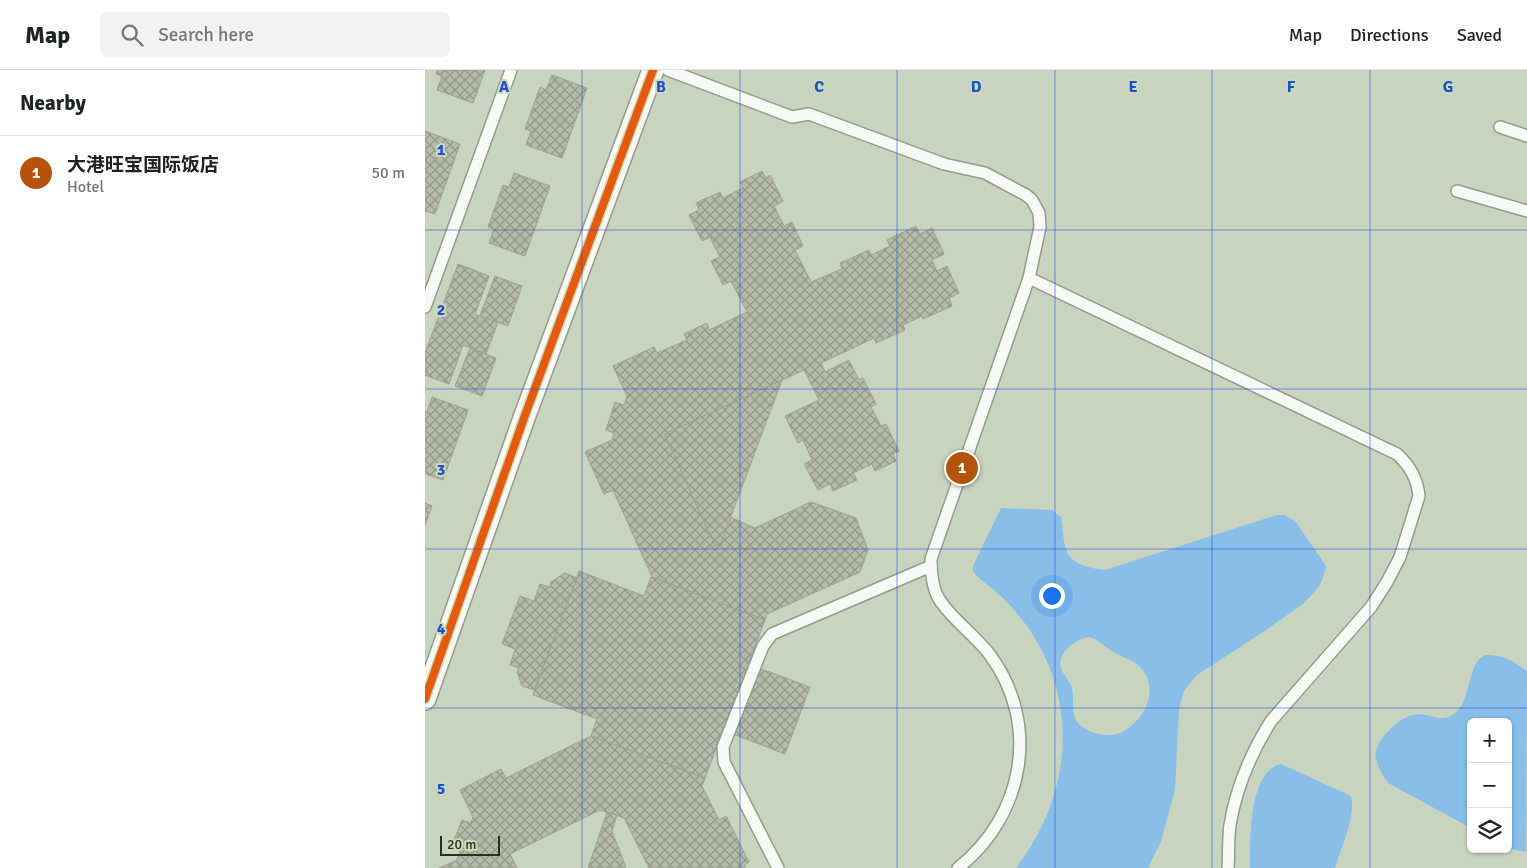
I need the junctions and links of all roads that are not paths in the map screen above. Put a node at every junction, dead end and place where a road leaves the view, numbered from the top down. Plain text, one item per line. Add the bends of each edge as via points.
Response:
1 (511, 70) edge
2 (653, 70) edge
3 (668, 70) edge
4 (1500, 127) dead end
5 (1527, 136) edge
6 (1457, 191) dead end
7 (1527, 211) edge
8 (1029, 278) junction
9 (425, 307) edge
10 (931, 566) junction
11 (425, 699) edge
12 (778, 868) edge
13 (958, 868) edge
14 (1228, 868) edge

1 - 9 lane
2 - 11 street
3 - 8 lane via 793,117 809,114 944,164 985,173 1026,194 1039,213 1040,227
4 - 5 lane
6 - 7 lane
8 - 10 lane
8 - 14 lane via 1397,454 1412,470 1418,487 1419,496 1400,558 1387,582 1371,607 1271,721 1259,740 1234,804 1229,827
10 - 12 lane via 772,634 763,646 723,747 724,762
10 - 13 lane via 940,602 977,639 1001,672 1010,690 1019,730 1018,771 1006,810 983,845

